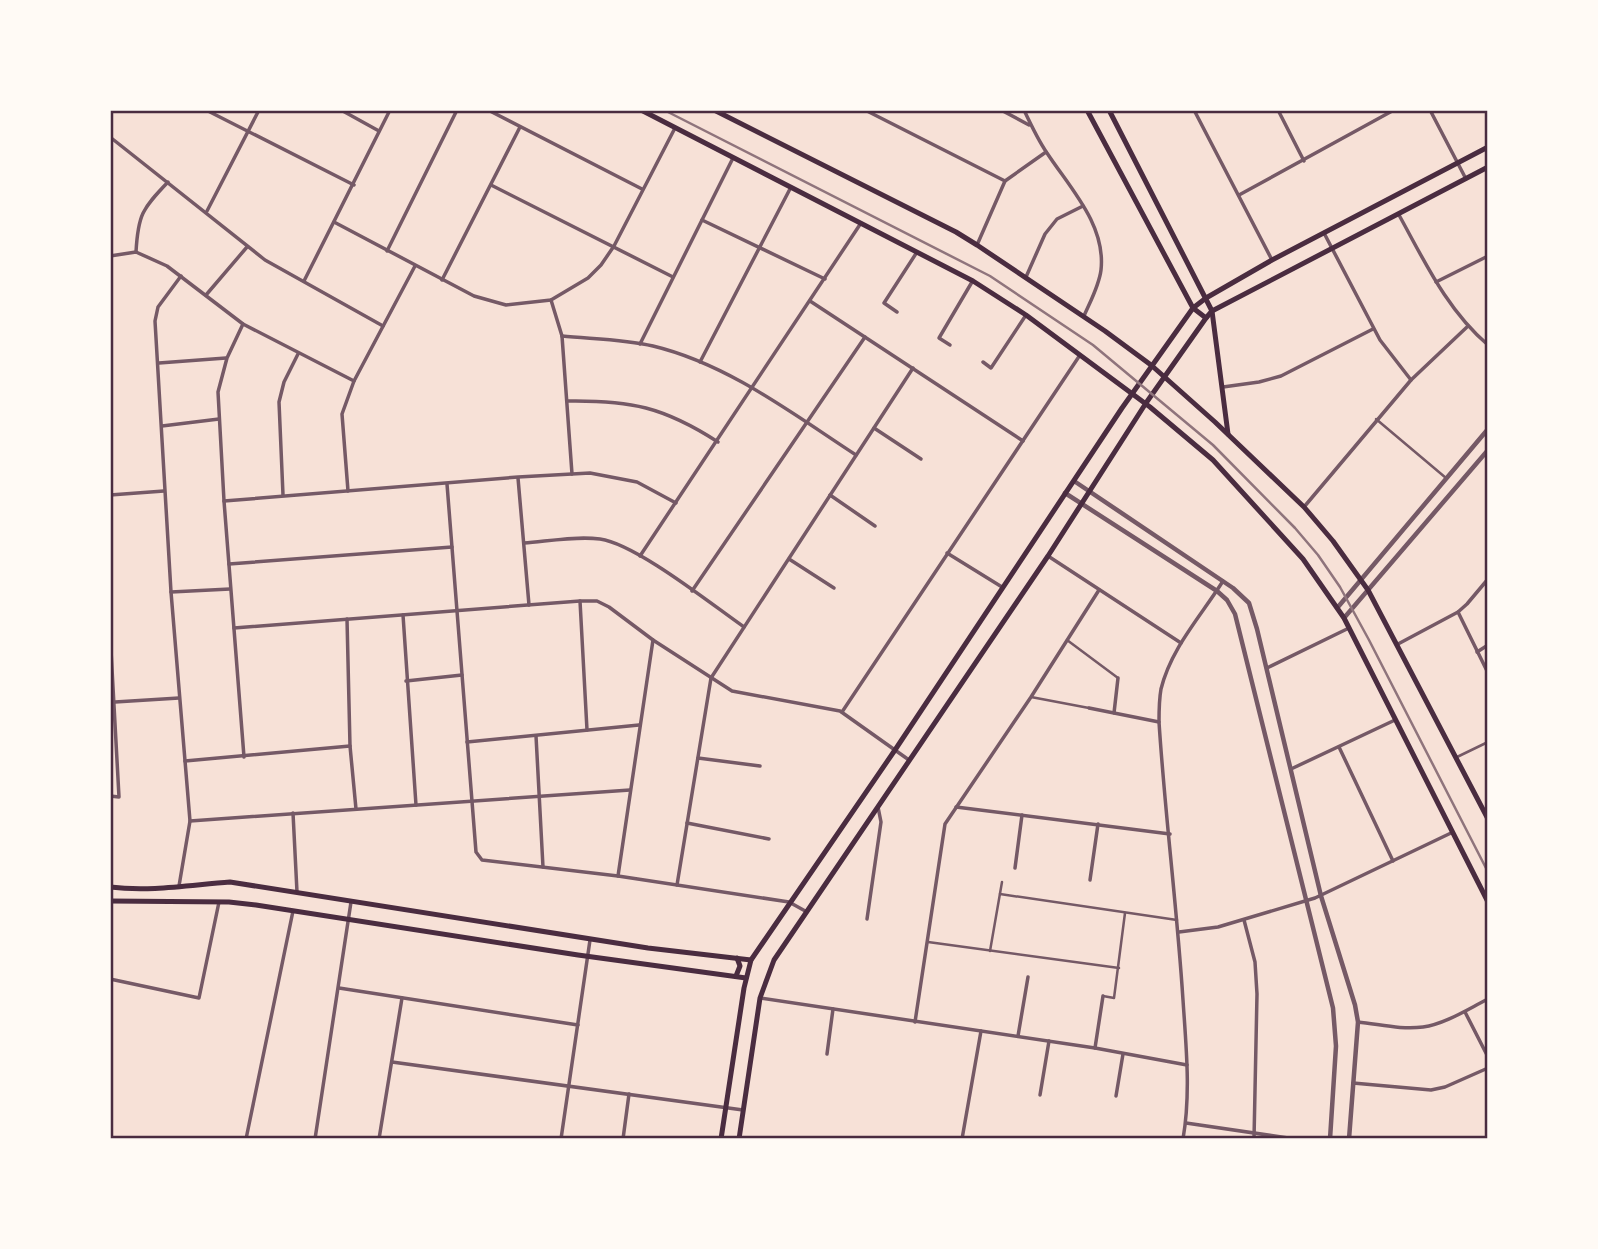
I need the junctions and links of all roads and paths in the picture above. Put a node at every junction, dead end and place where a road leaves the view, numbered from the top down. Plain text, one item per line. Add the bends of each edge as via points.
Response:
1 (206, 110) edge
2 (259, 110) edge
3 (341, 110) edge
4 (390, 110) edge
5 (457, 110) edge
6 (488, 110) edge
7 (641, 110) edge
8 (714, 110) edge
9 (866, 110) edge
10 (1001, 110) edge
11 (1024, 110) edge
12 (1087, 110) edge
13 (1109, 110) edge
14 (1195, 110) edge
15 (1278, 110) edge
16 (1394, 110) edge
17 (1430, 110) edge
18 (1031, 125) junction
19 (520, 127) junction
20 (675, 128) junction
21 (380, 131) junction
22 (248, 132) junction
23 (110, 137) edge
24 (1488, 147) edge
25 (1046, 152) junction
26 (733, 157) junction
27 (1304, 160) junction
28 (1458, 163) junction
29 (1488, 167) edge
30 (1466, 179) junction
31 (1005, 180) junction
32 (168, 182) junction
33 (354, 185) junction
34 (491, 185) junction
35 (791, 187) junction
36 (642, 189) junction
37 (1239, 195) junction
38 (1083, 205) junction
39 (207, 212) junction
40 (1399, 215) junction
41 (702, 219) junction
42 (334, 222) junction
43 (861, 223) junction
44 (1324, 233) junction
45 (977, 245) junction
46 (614, 246) junction
47 (247, 247) junction
48 (759, 247) junction
49 (1332, 250) junction
50 (387, 251) junction
51 (136, 252) junction
52 (917, 252) junction
53 (110, 256) edge
54 (1488, 256) edge
55 (1272, 260) junction
56 (415, 266) junction
57 (181, 276) junction
58 (673, 277) junction
59 (1026, 277) junction
60 (825, 279) junction
61 (442, 280) junction
62 (304, 281) junction
63 (973, 281) junction
64 (1436, 282) junction
65 (206, 295) junction
66 (1206, 298) junction
67 (551, 300) junction
68 (810, 301) junction
69 (1193, 308) junction
70 (897, 312) dead end
71 (1212, 312) junction
72 (1027, 315) junction
73 (1083, 316) junction
74 (1206, 318) junction
75 (243, 324) junction
76 (383, 326) junction
77 (1467, 327) junction
78 (1373, 328) junction
79 (562, 336) junction
80 (865, 337) junction
81 (640, 344) junction
82 (950, 345) dead end
83 (1488, 345) edge
84 (298, 354) junction
85 (1081, 354) junction
86 (227, 358) junction
87 (700, 362) junction
88 (983, 362) dead end
89 (159, 363) junction
90 (1152, 365) junction
91 (913, 368) junction
92 (1164, 376) junction
93 (1411, 380) junction
94 (354, 381) junction
95 (1223, 387) junction
96 (753, 388) junction
97 (1133, 393) junction
98 (567, 401) junction
99 (1146, 403) junction
100 (219, 419) junction
101 (1376, 419) junction
102 (805, 422) junction
103 (162, 426) junction
104 (874, 428) junction
105 (1487, 430) edge
106 (1228, 434) junction
107 (1023, 441) junction
108 (718, 442) junction
109 (1488, 450) edge
110 (856, 455) junction
111 (921, 459) dead end
112 (572, 474) junction
113 (518, 477) junction
114 (1447, 478) junction
115 (1074, 481) junction
116 (447, 484) junction
117 (165, 491) junction
118 (348, 492) junction
119 (1090, 492) junction
120 (1065, 493) junction
121 (110, 495) edge
122 (283, 495) junction
123 (830, 495) junction
124 (224, 501) junction
125 (676, 503) junction
126 (1082, 504) junction
127 (1304, 507) junction
128 (876, 526) dead end
129 (524, 543) junction
130 (452, 547) junction
131 (947, 553) junction
132 (640, 556) junction
133 (1048, 556) junction
134 (789, 559) junction
135 (229, 564) junction
136 (1361, 579) junction
137 (1488, 579) edge
138 (1223, 581) junction
139 (1002, 587) junction
140 (230, 589) junction
141 (834, 589) dead end
142 (1099, 590) junction
143 (1368, 590) junction
144 (692, 591) junction
145 (1217, 591) junction
146 (171, 592) junction
147 (580, 601) junction
148 (529, 605) junction
149 (1338, 607) junction
150 (457, 611) junction
151 (1458, 612) junction
152 (403, 615) junction
153 (347, 618) junction
154 (1345, 618) junction
155 (744, 627) junction
156 (234, 628) junction
157 (1349, 628) junction
158 (110, 632) edge
159 (653, 639) junction
160 (1067, 640) junction
161 (1181, 643) junction
162 (1398, 644) junction
163 (1488, 645) edge
164 (1477, 652) junction
165 (1267, 668) junction
166 (1488, 673) edge
167 (462, 676) junction
168 (711, 678) junction
169 (1118, 678) joint
170 (406, 681) junction
171 (1031, 697) junction
172 (180, 698) junction
173 (115, 702) junction
174 (1089, 708) joint
175 (842, 712) junction
176 (1114, 713) junction
177 (1395, 720) junction
178 (1159, 722) junction
179 (639, 725) junction
180 (587, 730) junction
181 (536, 736) junction
182 (467, 742) junction
183 (1488, 742) edge
184 (351, 746) junction
185 (1339, 747) junction
186 (895, 750) junction
187 (244, 757) junction
188 (1457, 757) junction
189 (698, 758) junction
190 (909, 760) junction
191 (184, 761) junction
192 (760, 766) dead end
193 (1292, 769) junction
194 (630, 790) junction
195 (110, 796) edge
196 (540, 797) junction
197 (472, 802) junction
198 (416, 805) junction
199 (878, 807) junction
200 (956, 807) junction
201 (356, 809) junction
202 (293, 813) junction
203 (1022, 815) junction
204 (1488, 819) edge
205 (190, 821) junction
206 (687, 823) junction
207 (1098, 824) junction
208 (1451, 833) junction
209 (1170, 834) junction
210 (769, 839) dead end
211 (1393, 861) junction
212 (544, 867) junction
213 (1015, 868) dead end
214 (618, 876) junction
215 (1090, 880) dead end
216 (1002, 882) dead end
217 (677, 886) junction
218 (110, 887) edge
219 (179, 888) junction
220 (298, 893) junction
221 (1000, 894) junction
222 (1321, 895) junction
223 (110, 901) edge
224 (1305, 901) junction
225 (219, 902) junction
226 (351, 902) junction
227 (789, 902) junction
228 (1488, 902) edge
229 (293, 911) junction
230 (807, 912) junction
231 (1125, 913) junction
232 (347, 919) junction
233 (867, 919) dead end
234 (1177, 920) junction
235 (1244, 920) junction
236 (1179, 932) junction
237 (590, 938) junction
238 (927, 942) junction
239 (990, 951) junction
240 (588, 956) junction
241 (737, 958) junction
242 (751, 960) junction
243 (1119, 968) junction
244 (736, 976) junction
245 (746, 978) junction
246 (1028, 978) dead end
247 (110, 979) edge
248 (339, 988) junction
249 (1103, 996) joint
250 (401, 998) junction
251 (760, 998) junction
252 (1488, 999) edge
253 (833, 1009) junction
254 (1464, 1012) junction
255 (915, 1022) junction
256 (1358, 1022) junction
257 (578, 1025) junction
258 (981, 1031) junction
259 (1018, 1036) junction
260 (1049, 1041) junction
261 (1095, 1048) junction
262 (1123, 1054) junction
263 (827, 1055) dead end
264 (1488, 1057) edge
265 (392, 1062) junction
266 (1187, 1065) junction
267 (1488, 1068) edge
268 (1353, 1083) junction
269 (569, 1086) junction
270 (629, 1094) junction
271 (1040, 1095) dead end
272 (1116, 1096) dead end
273 (726, 1108) junction
274 (743, 1110) junction
275 (1186, 1123) junction
276 (1254, 1133) junction
277 (246, 1139) edge
278 (315, 1139) edge
279 (379, 1139) edge
280 (561, 1139) edge
281 (623, 1139) edge
282 (721, 1139) edge
283 (739, 1139) edge
284 (962, 1139) edge
285 (1183, 1139) edge
286 (1254, 1139) edge
287 (1295, 1139) edge
288 (1330, 1139) edge
289 (1349, 1139) edge

1 - 22 street
2 - 22 street
3 - 21 street
4 - 21 street
5 - 50 street
6 - 19 street
7 - 20 main road
8 - 45 main road
9 - 31 street
10 - 18 street
11 - 18 street
12 - 69 main road
13 - 66 main road
14 - 37 street
15 - 27 street
16 - 27 street
17 - 28 street
18 - 25 street
19 - 34 street
19 - 36 street
20 - 26 main road
20 - 36 street
21 - 33 street
22 - 33 street
22 - 39 street
23 - 32 street
24 - 28 main road
25 - 31 street
25 - 38 street
26 - 35 main road
26 - 41 street
27 - 37 street
28 - 30 street
28 - 44 main road
29 - 30 main road
30 - 40 main road
31 - 45 street
32 - 39 street
32 - 51 street via 140,215
33 - 42 street
34 - 46 street
34 - 61 street
35 - 43 main road
35 - 48 street
36 - 46 street
37 - 55 street
38 - 59 street via 1057,219 1045,234
38 - 73 street via 1101,257 1097,286
39 - 47 street
40 - 49 main road
40 - 64 street
41 - 48 street
41 - 58 street
42 - 50 street
42 - 62 street
43 - 52 main road
43 - 60 street
44 - 49 street
44 - 55 main road
45 - 59 main road
46 - 58 street
46 - 67 street via 588,278
47 - 62 street
47 - 65 street
48 - 60 street
48 - 87 street
49 - 71 main road
49 - 78 street
50 - 56 street
51 - 53 street
51 - 57 street
52 - 63 main road
52 - 70 street via 884,303
54 - 64 street
55 - 66 main road
56 - 61 street
56 - 76 street
57 - 65 street
57 - 89 street via 156,311
58 - 81 street
59 - 73 main road
60 - 68 street
61 - 67 street via 474,296 506,304
62 - 76 street
63 - 72 main road
63 - 82 street via 939,338
64 - 77 street
65 - 75 street
66 - 69 main road
66 - 71 main road
67 - 79 street
68 - 80 street
68 - 96 street
69 - 74 main road
69 - 90 main road
71 - 74 main road
71 - 95 main road
72 - 85 main road
72 - 88 street via 991,368
73 - 90 main road
74 - 92 main road
75 - 84 street
75 - 86 street
76 - 94 street
77 - 83 street
77 - 93 street
78 - 93 street
78 - 95 street via 1281,376
79 - 81 street
79 - 98 street
80 - 91 street
80 - 102 street
81 - 87 street
84 - 94 street
84 - 122 street via 279,402
85 - 97 main road
85 - 107 street
86 - 89 street
86 - 100 street via 218,392
87 - 96 street
89 - 103 street
90 - 92 main road
90 - 97 main road
91 - 104 street
91 - 107 street
92 - 99 main road
92 - 106 main road
93 - 101 street
94 - 118 street via 341,422
95 - 106 main road
96 - 102 street
96 - 108 street
97 - 99 main road
97 - 115 main road
98 - 108 street via 640,405 674,416
98 - 112 street
99 - 119 main road
99 - 149 main road via 1216,463 1303,559
100 - 103 street
100 - 124 street
101 - 114 street
101 - 127 street
102 - 110 street
102 - 144 street
103 - 117 street
104 - 110 street
104 - 111 street
105 - 114 street
106 - 127 main road
107 - 131 street
108 - 125 street
109 - 143 street
110 - 123 street
112 - 113 street
112 - 125 street via 621,478
113 - 116 street
113 - 129 street
114 - 136 street
115 - 119 street
115 - 120 main road
116 - 118 street
116 - 130 street
117 - 121 street
117 - 146 street
118 - 122 street
119 - 126 main road
119 - 138 street
120 - 126 street
120 - 139 main road
122 - 124 street
123 - 128 street
123 - 134 street
124 - 135 street
125 - 132 street
126 - 133 main road
126 - 145 street
127 - 136 main road
129 - 132 street via 602,539
129 - 148 street
130 - 135 street
130 - 150 street
131 - 139 street
131 - 175 street
132 - 144 street
133 - 142 street
133 - 190 main road
134 - 141 street
134 - 155 street
135 - 140 street
136 - 143 main road
136 - 149 street
137 - 151 street
138 - 145 street
138 - 165 street via 1249,603
139 - 186 main road
140 - 146 street
140 - 156 street
142 - 160 street
142 - 161 street
143 - 154 street
143 - 162 main road
144 - 155 street
145 - 161 street
145 - 224 street via 1227,600 1240,629
146 - 172 street
147 - 148 street
147 - 159 street via 609,607
147 - 180 street
148 - 150 street
149 - 154 main road
150 - 152 street
150 - 167 street
151 - 162 street
151 - 164 street
152 - 153 street
152 - 170 street
153 - 156 street
153 - 184 street
154 - 157 main road
155 - 168 street
156 - 187 street
157 - 165 street
157 - 177 main road
158 - 173 street
159 - 168 street
159 - 179 street
160 - 169 street
160 - 171 street
161 - 178 street via 1160,692
162 - 188 main road
163 - 164 street
164 - 166 street
165 - 193 street
167 - 170 street
167 - 182 street
168 - 175 street via 732,691
168 - 189 street
169 - 176 street
170 - 198 street
171 - 174 street
171 - 200 street
172 - 173 street
172 - 191 street
173 - 195 street via 119,797
174 - 176 street
175 - 186 street
176 - 178 street
177 - 185 street
177 - 208 main road
178 - 209 street
179 - 180 street
179 - 194 street
180 - 181 street
181 - 182 street
181 - 196 street
182 - 197 street
183 - 188 street
184 - 187 street
184 - 201 street
185 - 193 street
185 - 211 street
186 - 190 street
186 - 227 main road
187 - 191 street
188 - 204 main road
189 - 192 street
189 - 206 street
190 - 199 main road
191 - 205 street
193 - 222 street
194 - 196 street
194 - 214 street
196 - 197 street
196 - 212 street
197 - 198 street
197 - 212 street via 478,857
198 - 201 street
199 - 230 main road
199 - 233 street via 881,822
200 - 203 street
200 - 238 street via 945,824
201 - 202 street
202 - 205 street
202 - 220 street
203 - 207 street
203 - 213 street
205 - 219 street
206 - 210 street
206 - 217 street
207 - 209 street
207 - 215 street
208 - 211 street
208 - 228 main road
209 - 234 street
211 - 222 street
212 - 214 street
214 - 217 street
216 - 221 street
217 - 227 street
218 - 219 main road
219 - 220 main road via 230,883
220 - 226 main road
221 - 231 street
221 - 239 street
222 - 224 street
222 - 256 street
223 - 225 main road
224 - 235 street
224 - 288 street via 1336,1027
225 - 229 main road
225 - 247 street via 199,998
226 - 232 street
226 - 237 main road
227 - 230 street
227 - 242 main road
229 - 232 main road
229 - 277 street
230 - 251 main road via 774,960
231 - 234 street
231 - 243 street
232 - 240 main road
232 - 248 street
234 - 236 street
235 - 236 street
235 - 276 street via 1255,962 1257,994
236 - 266 street
237 - 240 street
237 - 241 main road
238 - 239 street
238 - 255 street
239 - 243 street
240 - 244 main road
240 - 257 street
241 - 242 main road
241 - 244 main road
242 - 245 main road
243 - 249 street via 1114,998
244 - 245 main road
245 - 273 main road
246 - 259 street
248 - 250 street
248 - 278 street
249 - 261 street
250 - 257 street
250 - 265 street
251 - 253 street
251 - 274 main road
252 - 254 street
253 - 255 street
253 - 263 street
254 - 256 street via 1423,1027
254 - 264 street
255 - 258 street
256 - 268 street
257 - 269 street
258 - 259 street
258 - 284 street
259 - 260 street
260 - 261 street
260 - 271 street
261 - 262 street
262 - 266 street
262 - 272 street
265 - 269 street
265 - 279 street
266 - 275 street
267 - 268 street via 1431,1090
268 - 289 street
269 - 270 street
269 - 280 street
270 - 273 street
270 - 281 street
273 - 274 street
273 - 282 main road
274 - 283 main road
275 - 276 street
275 - 285 street
276 - 286 street
276 - 287 street

